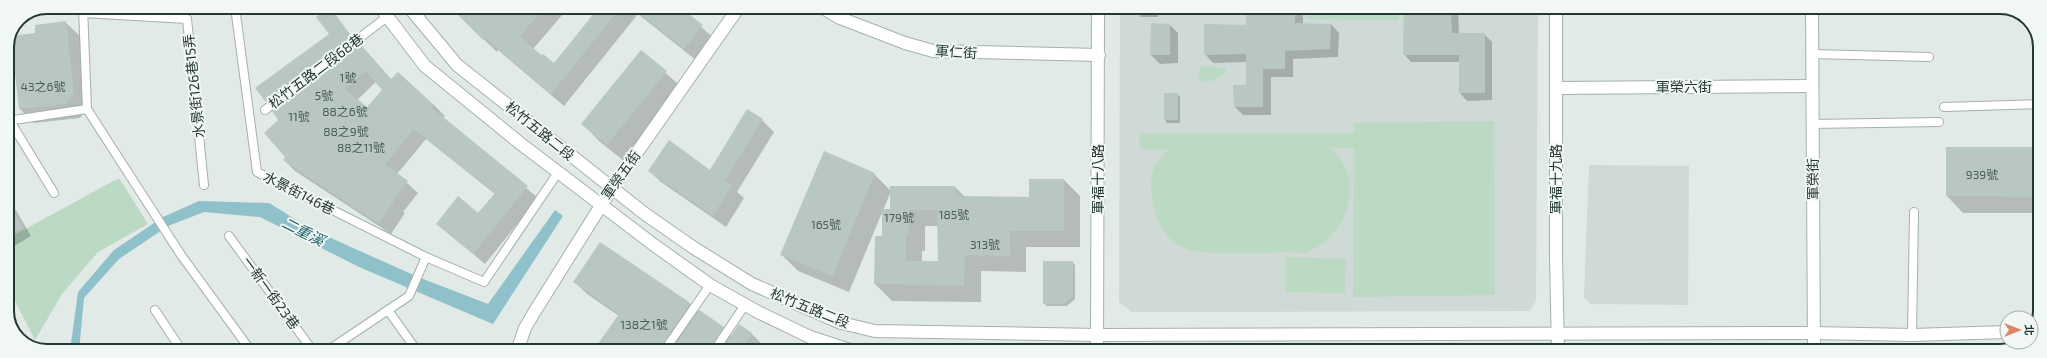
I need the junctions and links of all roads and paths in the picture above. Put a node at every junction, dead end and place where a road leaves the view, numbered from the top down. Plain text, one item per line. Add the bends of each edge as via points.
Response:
1 (83, 14) edge
2 (129, 14) edge
3 (237, 14) edge
4 (381, 14) edge
5 (385, 14) edge
6 (415, 14) edge
7 (735, 14) edge
8 (844, 14) edge
9 (1098, 14) edge
10 (1556, 14) edge
11 (1812, 14) edge
12 (1812, 54) junction
13 (1099, 55) junction
14 (1928, 57) dead end
15 (1812, 86) junction
16 (1557, 88) junction
17 (2033, 104) edge
18 (1944, 107) dead end
19 (87, 109) junction
20 (265, 110) dead end
21 (14, 120) edge
22 (1939, 122) dead end
23 (1812, 124) junction
24 (14, 129) edge
25 (559, 171) junction
26 (204, 184) dead end
27 (612, 188) junction
28 (54, 193) dead end
29 (601, 204) junction
30 (1914, 212) dead end
31 (229, 236) dead end
32 (426, 257) junction
33 (710, 285) junction
34 (745, 304) junction
35 (155, 310) dead end
36 (388, 310) junction
37 (1999, 332) edge
38 (1814, 333) junction
39 (1558, 334) junction
40 (1097, 335) junction
41 (1912, 335) junction
42 (177, 344) edge
43 (246, 344) edge
44 (308, 344) edge
45 (339, 344) edge
46 (413, 344) edge
47 (519, 344) edge
48 (669, 344) edge
49 (719, 344) edge
50 (832, 344) edge
51 (1097, 344) edge
52 (1558, 344) edge
53 (1814, 344) edge

1 - 19 lane
2 - 26 lane, 水景街126巷15弄 via 186,19
3 - 32 lane, 水景街146巷 via 257,172
4 - 20 lane, 松竹五路二段68巷
5 - 25 street, 松竹五路二段 via 425,66 521,144
6 - 27 street, 松竹五路二段 via 457,65
7 - 27 street, 軍榮五街
8 - 13 street, 軍仁街 via 905,43 933,51
9 - 13 street, 軍福十八路
10 - 16 street, 軍福十九路
11 - 12 street, 軍榮街
12 - 14 lane
12 - 15 street, 軍榮街
13 - 40 street, 軍福十八路
15 - 16 street, 軍榮六街
15 - 23 street, 軍榮街
16 - 39 street, 軍福十九路
17 - 18 lane
19 - 21 lane
19 - 43 lane via 181,255
22 - 23 lane
23 - 38 street, 軍榮街
24 - 28 lane
25 - 29 street, 松竹五路二段
25 - 32 lane via 484,282
27 - 29 street, 軍榮五街
27 - 40 street, 松竹五路二段 via 682,240 752,284 841,324 875,331
29 - 33 street, 松竹五路二段
29 - 47 street, 軍榮五街 via 525,328
30 - 41 lane
31 - 44 lane, 一新一街23巷
32 - 36 lane via 409,296
33 - 34 street, 松竹五路二段
33 - 48 lane
34 - 49 lane
34 - 50 street, 松竹五路二段 via 810,337
35 - 42 lane
36 - 45 lane
36 - 46 lane
37 - 41 street, 松竹五路二段
38 - 39 street, 松竹五路二段
38 - 41 street, 松竹五路二段
38 - 53 street, 軍榮街
39 - 40 street, 松竹五路二段
39 - 52 street, 軍福十九路
40 - 51 street, 軍福十八路

